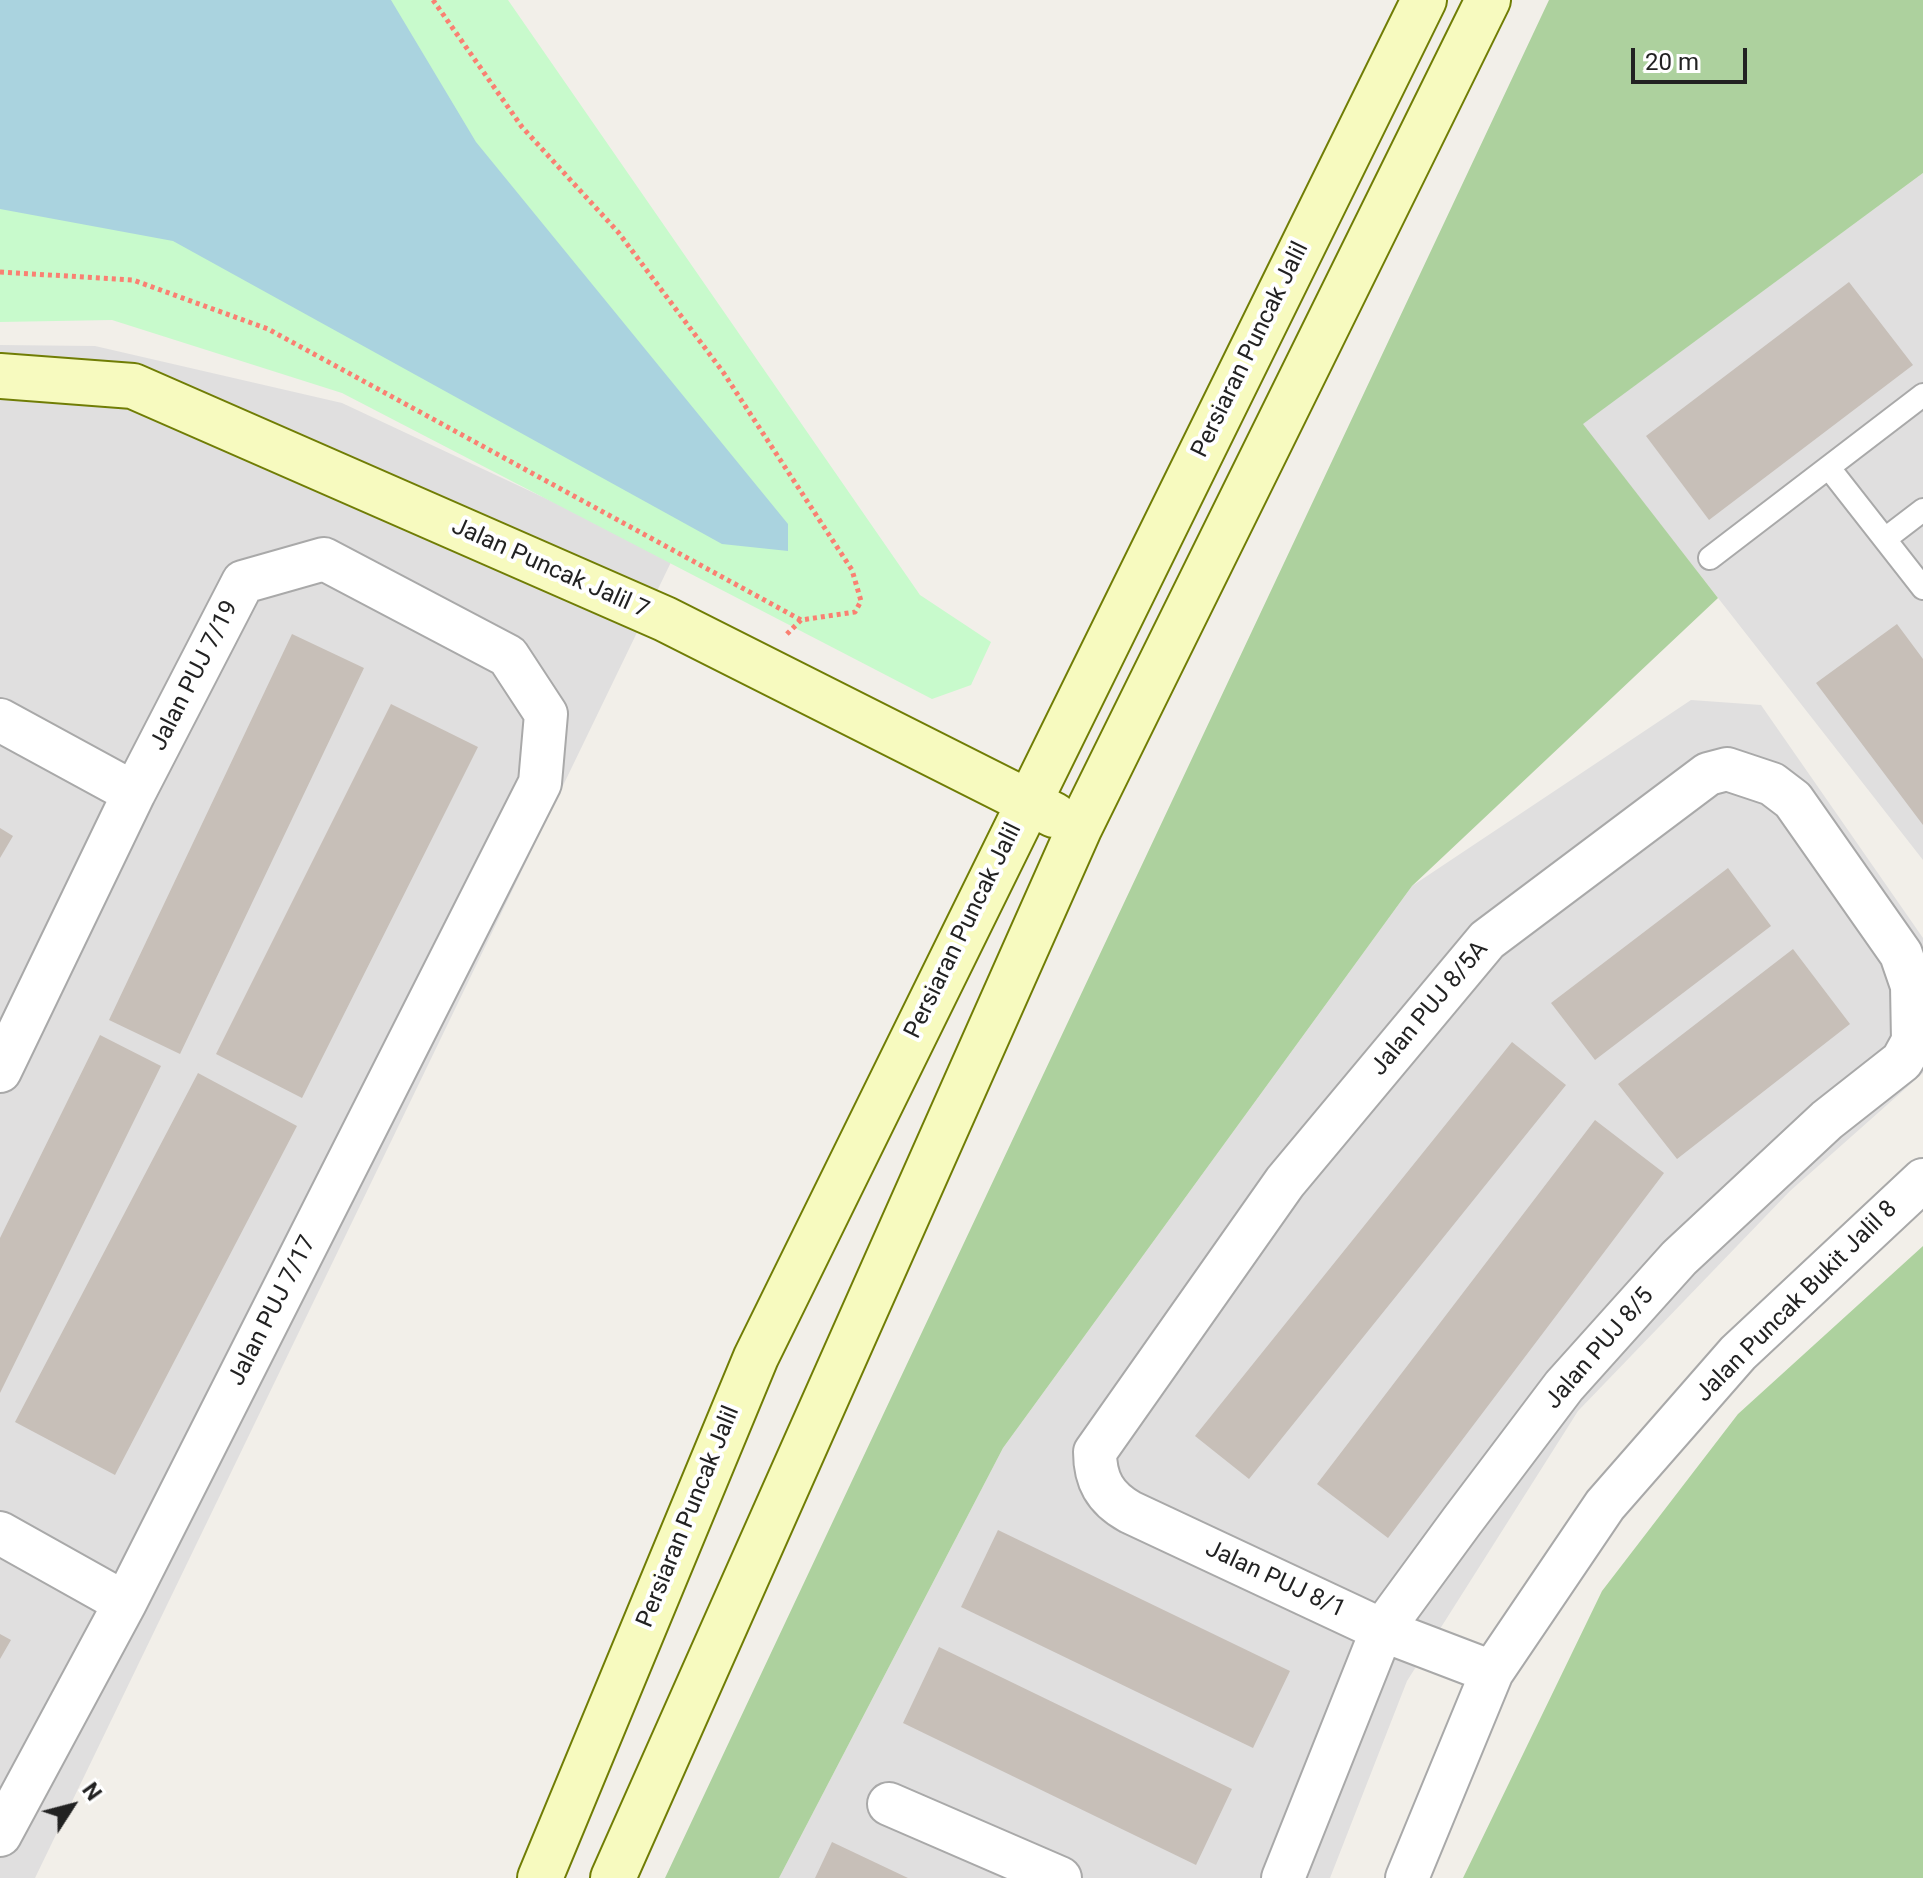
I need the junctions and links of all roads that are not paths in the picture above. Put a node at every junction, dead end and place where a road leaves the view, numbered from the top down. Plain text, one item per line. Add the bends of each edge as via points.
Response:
1 (1424, 0) edge
2 (1488, 0) edge
3 (0, 376) edge
4 (1923, 395) edge
5 (1829, 468) junction
6 (1923, 510) edge
7 (1885, 539) junction
8 (1710, 558) dead end
9 (1923, 588) edge
10 (0, 720) edge
11 (540, 783) joint
12 (134, 793) junction
13 (1028, 801) junction
14 (1079, 829) junction
15 (1848, 878) joint
16 (0, 1071) edge
17 (1923, 1180) edge
18 (1095, 1452) joint
19 (0, 1533) edge
20 (125, 1603) junction
21 (1382, 1630) junction
22 (1492, 1672) junction
23 (889, 1804) dead end
24 (0, 1835) edge
25 (540, 1878) edge
26 (613, 1878) edge
27 (1060, 1878) edge
28 (1283, 1878) edge
29 (1407, 1878) edge

1 - 13 main road, Persiaran Puncak Jalil
2 - 14 main road
3 - 13 main road, Jalan Puncak Jalil 7 via 133,386 665,619
4 - 5 lane
5 - 7 lane
5 - 8 lane
6 - 7 lane
7 - 9 lane
10 - 12 street
11 - 12 street, Jalan PUJ 7/19 via 546,714 508,656 324,559 243,582
11 - 20 street, Jalan PUJ 7/17
12 - 16 street, Jalan PUJ 7/19
13 - 14 main road, Jalan Puncak Jalil 7
13 - 25 main road, Persiaran Puncak Jalil via 756,1357
14 - 26 main road
15 - 18 street, Jalan PUJ 8/5A via 1793,800 1772,784 1727,769 1708,774 1504,925 1285,1182
15 - 21 street, Jalan PUJ 8/5 via 1901,954 1912,986 1913,1041 1902,1061 1827,1120 1679,1258 1564,1386
17 - 22 street, Jalan Puncak Bukit Jalil 8 via 1728,1365 1605,1505
18 - 21 street, Jalan PUJ 8/1 via 1095,1469 1113,1502
19 - 20 street
20 - 24 street, Jalan PUJ 7/17
21 - 22 street, Jalan PUJ 8/1
21 - 28 street, Jalan PUJ 8/5
22 - 29 street, Jalan Puncak Bukit Jalil 8
23 - 27 street

